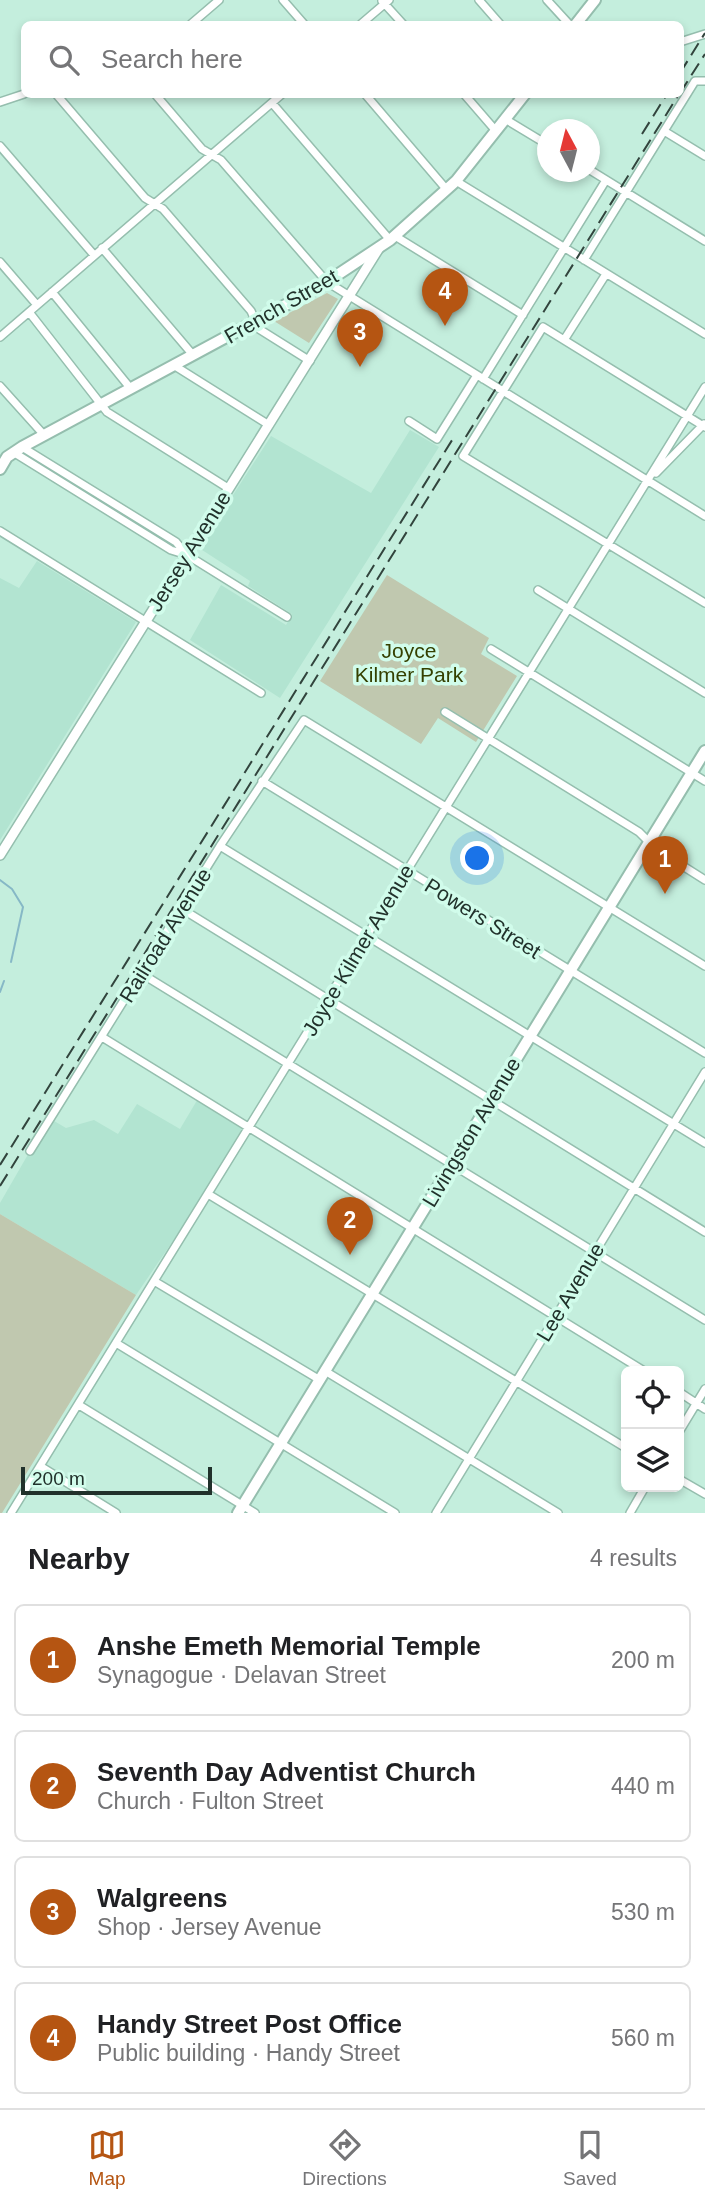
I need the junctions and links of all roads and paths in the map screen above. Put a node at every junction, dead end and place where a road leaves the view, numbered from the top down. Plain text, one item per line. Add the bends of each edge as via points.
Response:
1 (219, 0) edge
2 (283, 0) edge
3 (479, 0) edge
4 (547, 0) edge
5 (595, 0) edge
6 (385, 1) edge
7 (194, 21) edge
8 (301, 21) edge
9 (364, 21) edge
10 (401, 21) edge
11 (497, 21) edge
12 (566, 21) edge
13 (578, 21) edge
14 (705, 34) edge
15 (684, 41) edge
16 (705, 81) edge
17 (21, 95) edge
18 (59, 98) edge
19 (158, 98) edge
20 (278, 98) edge
21 (368, 98) edge
22 (467, 98) edge
23 (521, 98) edge
24 (0, 102) edge
25 (272, 103) junction
26 (505, 119) junction
27 (496, 131) junction
28 (664, 131) junction
29 (537, 138) edge
30 (0, 146) edge
31 (211, 154) junction
32 (705, 156) edge
33 (600, 176) edge
34 (606, 180) junction
35 (456, 181) junction
36 (447, 190) junction
37 (626, 192) junction
38 (154, 204) junction
39 (393, 238) junction
40 (705, 241) edge
41 (564, 247) junction
42 (102, 248) junction
43 (379, 248) junction
44 (94, 255) junction
45 (584, 260) junction
46 (0, 262) edge
47 (606, 274) junction
48 (327, 282) junction
49 (52, 292) junction
50 (349, 296) junction
51 (37, 305) junction
52 (29, 312) junction
53 (523, 315) junction
54 (256, 321) junction
55 (705, 334) edge
56 (0, 337) edge
57 (564, 340) junction
58 (193, 355) junction
59 (310, 360) junction
60 (175, 366) junction
61 (480, 377) junction
62 (0, 386) edge
63 (705, 387) edge
64 (131, 389) junction
65 (502, 391) junction
66 (102, 404) junction
67 (688, 416) junction
68 (409, 421) dead end
69 (269, 425) junction
70 (704, 425) edge
71 (44, 435) junction
72 (17, 450) junction
73 (0, 469) edge
74 (647, 481) junction
75 (228, 488) junction
76 (705, 516) edge
77 (0, 531) edge
78 (609, 544) junction
79 (187, 555) junction
80 (538, 590) dead end
81 (705, 603) edge
82 (569, 609) junction
83 (287, 617) dead end
84 (145, 622) junction
85 (491, 649) dead end
86 (529, 673) junction
87 (705, 692) edge
88 (261, 693) dead end
89 (445, 712) dead end
90 (486, 740) junction
91 (705, 751) edge
92 (691, 772) junction
93 (262, 781) junction
94 (705, 781) edge
95 (445, 806) junction
96 (648, 841) junction
97 (220, 846) junction
98 (0, 855) edge
99 (407, 870) junction
100 (705, 880) edge
101 (608, 907) junction
102 (181, 909) junction
103 (367, 936) junction
104 (705, 966) edge
105 (569, 971) junction
106 (142, 974) junction
107 (328, 999) junction
108 (530, 1035) junction
109 (102, 1037) junction
110 (705, 1054) edge
111 (288, 1064) junction
112 (705, 1072) edge
113 (490, 1100) junction
114 (674, 1124) junction
115 (250, 1128) junction
116 (705, 1143) edge
117 (30, 1151) dead end
118 (452, 1164) junction
119 (633, 1188) junction
120 (208, 1194) junction
121 (412, 1228) junction
122 (705, 1231) edge
123 (595, 1252) junction
124 (154, 1281) junction
125 (371, 1295) junction
126 (554, 1317) junction
127 (705, 1320) edge
128 (116, 1343) junction
129 (636, 1366) edge
130 (322, 1376) junction
131 (517, 1381) junction
132 (705, 1389) edge
133 (684, 1395) edge
134 (696, 1403) junction
135 (79, 1405) junction
136 (705, 1409) edge
137 (681, 1429) edge
138 (281, 1443) junction
139 (621, 1445) edge
140 (469, 1459) junction
141 (40, 1466) junction
142 (684, 1482) edge
143 (642, 1492) edge
144 (705, 1494) edge
145 (240, 1509) edge
146 (11, 1513) edge
147 (116, 1513) edge
148 (255, 1513) edge
149 (395, 1513) edge
150 (436, 1513) edge
151 (558, 1513) edge
152 (630, 1513) edge

1 - 7 street
2 - 8 street
3 - 11 street
4 - 12 street
5 - 13 main road
6 - 9 street
6 - 10 street
14 - 15 street
16 - 28 street via 695,81
17 - 24 street
18 - 38 street
19 - 31 street
20 - 25 street
21 - 36 street
22 - 27 street
23 - 26 main road, French Street
25 - 31 street
25 - 39 street
26 - 27 main road, French Street
26 - 29 street
27 - 35 main road, French Street
28 - 32 street
28 - 37 street
30 - 44 street
31 - 38 street
31 - 48 street
33 - 34 street
34 - 37 street
34 - 41 street
35 - 36 main road, French Street
35 - 41 street
36 - 39 main road, French Street
37 - 40 street
37 - 45 street
38 - 42 street
38 - 54 street
39 - 43 main road, French Street
39 - 53 street
41 - 45 street
41 - 53 street
42 - 44 street
42 - 58 street
43 - 48 main road, French Street
43 - 50 street, Jersey Avenue
44 - 49 street
45 - 47 street
46 - 51 street
47 - 55 street
47 - 57 street
48 - 50 street
48 - 54 main road, French Street
49 - 51 street
49 - 64 street
50 - 59 street, Jersey Avenue
50 - 61 street
51 - 52 street
52 - 56 street
52 - 66 street
53 - 61 street
54 - 58 main road, French Street
54 - 59 street via 260,330
57 - 65 street via 543,327
57 - 67 street
58 - 60 main road, French Street
59 - 69 street, Jersey Avenue
60 - 64 main road, French Street
60 - 69 street
61 - 65 street
61 - 68 street via 437,439
62 - 71 street
63 - 67 street, Joyce Kilmer Avenue
64 - 66 main road, French Street
65 - 74 street
65 - 78 street via 463,456
66 - 71 main road, French Street
66 - 75 street via 107,412
67 - 70 street
67 - 74 street, Joyce Kilmer Avenue
69 - 75 street, Jersey Avenue
70 - 74 street
71 - 72 main road, French Street
72 - 73 main road, French Street
72 - 79 street via 176,542
74 - 76 street
74 - 78 street, Joyce Kilmer Avenue
75 - 79 street, Jersey Avenue
77 - 84 street
78 - 81 street
78 - 82 street, Joyce Kilmer Avenue
79 - 83 street
79 - 84 street, Jersey Avenue
80 - 82 street
82 - 86 street, Joyce Kilmer Avenue
82 - 87 street
84 - 88 street
84 - 98 street, Jersey Avenue
85 - 86 street
86 - 90 street, Joyce Kilmer Avenue
86 - 92 street
89 - 90 street
90 - 95 street, Joyce Kilmer Avenue
90 - 96 street
91 - 92 main road, Livingston Avenue
92 - 94 street
92 - 96 main road, Livingston Avenue
93 - 95 street, Railroad Avenue via 304,720
93 - 97 street, Railroad Avenue
93 - 99 street, Powers Street
95 - 99 street, Joyce Kilmer Avenue
95 - 101 street
96 - 100 street
96 - 101 main road, Livingston Avenue
97 - 102 street, Railroad Avenue
97 - 103 street
99 - 103 street, Joyce Kilmer Avenue
99 - 105 street, Powers Street
101 - 104 street
101 - 105 main road, Livingston Avenue
102 - 106 street, Railroad Avenue
102 - 107 street
103 - 107 street, Joyce Kilmer Avenue
103 - 108 street
105 - 108 main road, Livingston Avenue
105 - 110 street, Powers Street
106 - 109 street, Railroad Avenue
106 - 111 street
107 - 111 street, Joyce Kilmer Avenue
107 - 113 street
108 - 113 main road, Livingston Avenue
108 - 114 street
109 - 115 street
109 - 117 street, Railroad Avenue
111 - 115 street, Joyce Kilmer Avenue
111 - 118 street
112 - 114 street, Lee Avenue
113 - 118 main road, Livingston Avenue
113 - 119 street
114 - 116 street
114 - 119 street, Lee Avenue
115 - 120 street, Joyce Kilmer Avenue
115 - 121 street
118 - 121 main road, Livingston Avenue
118 - 123 street
119 - 122 street
119 - 123 street, Lee Avenue
120 - 124 street, Joyce Kilmer Avenue
120 - 125 street
121 - 125 main road, Livingston Avenue
121 - 126 street
123 - 126 street, Lee Avenue
123 - 127 street
124 - 128 street, Joyce Kilmer Avenue
124 - 130 street
125 - 130 main road, Livingston Avenue
125 - 131 street
126 - 129 street
126 - 131 street, Lee Avenue
128 - 135 street, Joyce Kilmer Avenue
128 - 138 street
130 - 138 main road, Livingston Avenue
130 - 140 street
131 - 139 street
131 - 140 street, Lee Avenue
132 - 134 street
133 - 134 street
134 - 136 street
134 - 137 street
135 - 141 street, Joyce Kilmer Avenue
135 - 145 street
138 - 145 main road, Livingston Avenue
138 - 149 street
140 - 150 street, Lee Avenue
140 - 151 street
141 - 146 street, Joyce Kilmer Avenue
141 - 147 street
142 - 144 street
143 - 152 street
145 - 148 street

